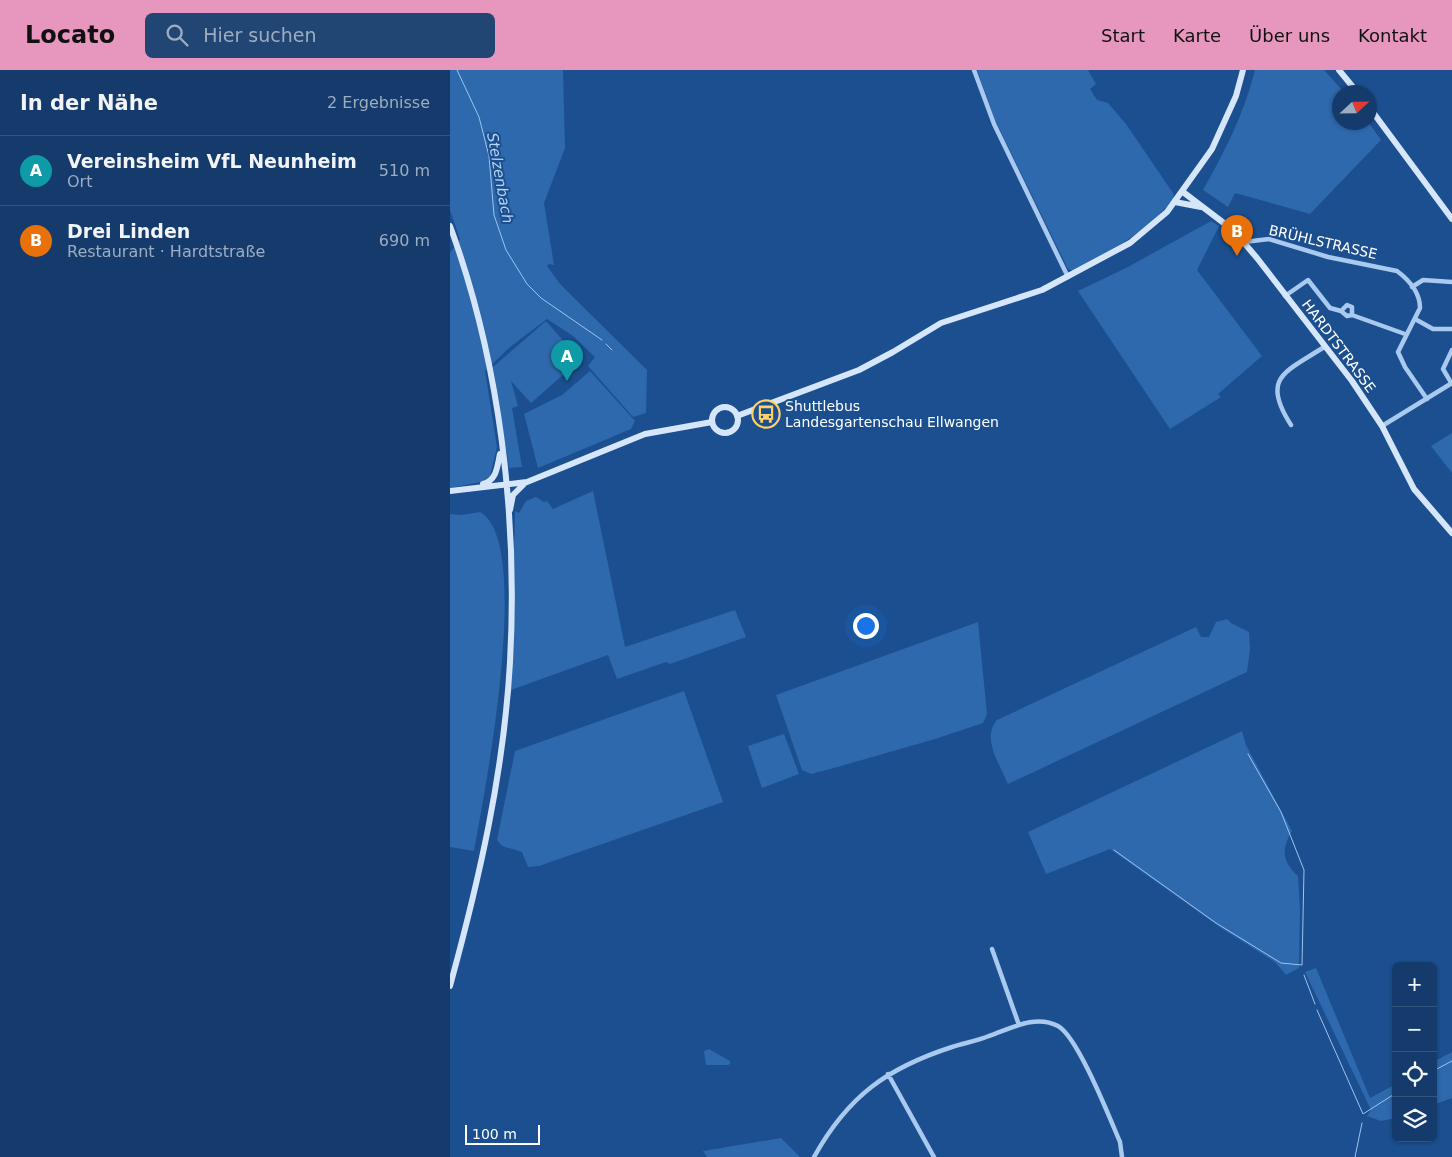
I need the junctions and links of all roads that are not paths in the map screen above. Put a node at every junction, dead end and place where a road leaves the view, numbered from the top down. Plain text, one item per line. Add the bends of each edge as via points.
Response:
1 (974, 70) edge
2 (1243, 70) edge
3 (1339, 70) edge
4 (1351, 85) edge
5 (1377, 116) edge
6 (1183, 192) junction
7 (1175, 202) junction
8 (1203, 207) junction
9 (1452, 219) edge
10 (450, 226) edge
11 (1244, 242) junction
12 (1068, 278) junction
13 (1452, 282) edge
14 (1412, 287) junction
15 (1285, 296) junction
16 (1341, 311) junction
17 (1352, 315) junction
18 (1415, 318) junction
19 (1452, 329) edge
20 (1405, 334) junction
21 (1324, 347) junction
22 (1452, 350) edge
23 (1452, 383) edge
24 (1427, 399) junction
25 (737, 416) junction
26 (712, 422) junction
27 (1291, 425) dead end
28 (1382, 426) junction
29 (501, 447) junction
30 (527, 482) junction
31 (506, 484) junction
32 (474, 487) junction
33 (450, 491) edge
34 (508, 516) junction
35 (1452, 533) edge
36 (992, 949) dead end
37 (450, 986) edge
38 (1019, 1025) junction
39 (888, 1074) junction
40 (814, 1157) edge
41 (934, 1157) edge
42 (1122, 1157) edge

1 - 12 street via 994,124
2 - 6 main road via 1226,122
3 - 4 main road
5 - 9 main road
6 - 7 main road
6 - 8 main road, HARDTSTRASSE
7 - 8 main road
7 - 12 main road via 1130,243
8 - 11 main road, HARDTSTRASSE
10 - 29 main road via 480,330
11 - 14 street, BRÜHLSTRASSE via 1269,239 1328,257 1397,271
11 - 15 main road, HARDTSTRASSE
12 - 25 main road via 1014,301 941,323 859,370
13 - 14 street via 1423,280
14 - 18 street, BRÜHLSTRASSE via 1420,300
15 - 16 street via 1308,280 1330,308
15 - 21 main road, HARDTSTRASSE
16 - 17 street via 1344,315
16 - 17 street via 1347,305 1352,307
17 - 20 street
18 - 19 street via 1433,330
18 - 20 street, BRÜHLSTRASSE
20 - 24 street, BRÜHLSTRASSE via 1398,352 1404,367
21 - 27 street via 1281,376 1276,390 1278,403
21 - 28 main road, HARDTSTRASSE
22 - 23 street via 1443,369
23 - 24 street
24 - 28 street
25 - 26 main road via 732,409 721,408 714,414
25 - 26 main road via 737,425 730,432 720,432
26 - 30 main road via 645,434
28 - 35 main road, HARDTSTRASSE via 1414,490
29 - 31 main road
29 - 32 main road via 496,474 487,483
30 - 31 main road
30 - 34 main road via 513,496
31 - 32 main road
31 - 34 main road
32 - 33 main road
34 - 37 main road via 511,625 503,735 482,856
36 - 38 street
38 - 39 street via 910,1062
38 - 42 street via 1041,1021 1059,1026 1075,1047 1100,1096 1120,1142
39 - 40 street via 849,1106
39 - 41 street

